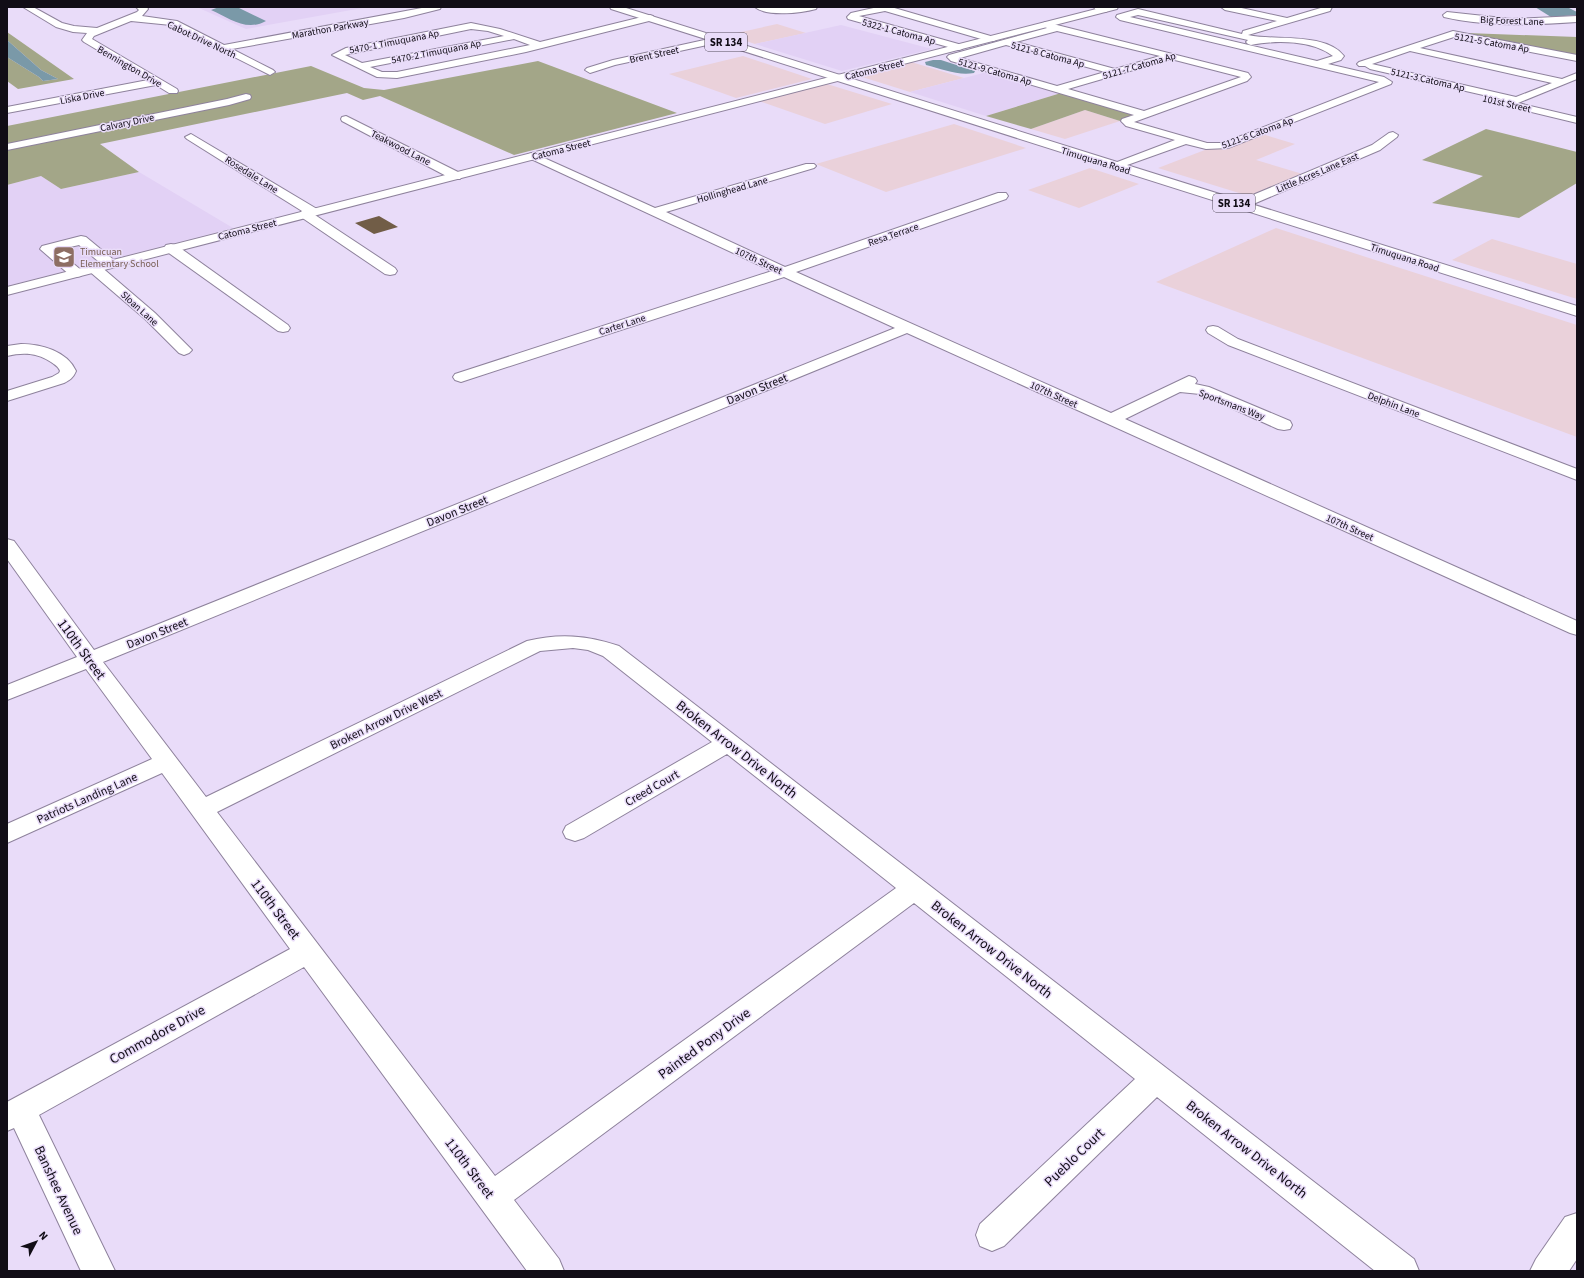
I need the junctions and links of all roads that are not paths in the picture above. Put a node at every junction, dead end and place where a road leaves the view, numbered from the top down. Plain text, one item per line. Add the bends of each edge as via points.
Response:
1 (27, 7) edge
2 (140, 7) edge
3 (437, 7) edge
4 (614, 7) edge
5 (759, 7) edge
6 (813, 7) edge
7 (1225, 7) edge
8 (1328, 7) edge
9 (885, 8) edge
10 (1106, 8) edge
11 (1499, 12) dead end
12 (1447, 15) dead end
13 (131, 18) junction
14 (650, 18) junction
15 (1577, 19) edge
16 (1287, 21) junction
17 (1515, 21) junction
18 (1045, 25) junction
19 (1057, 28) junction
20 (100, 30) junction
21 (512, 37) junction
22 (991, 38) junction
23 (718, 40) junction
24 (1238, 40) junction
25 (1220, 41) junction
26 (1004, 42) junction
27 (540, 45) junction
28 (959, 47) junction
29 (1199, 47) dead end
30 (223, 48) junction
31 (1409, 48) junction
32 (1185, 52) dead end
33 (1169, 56) junction
34 (1577, 58) edge
35 (1334, 59) junction
36 (1316, 64) junction
37 (1362, 64) junction
38 (360, 66) junction
39 (590, 70) dead end
40 (270, 72) dead end
41 (1116, 72) junction
42 (1577, 76) edge
43 (838, 78) junction
44 (156, 82) junction
45 (1562, 82) junction
46 (1436, 87) dead end
47 (1057, 89) junction
48 (173, 91) dead end
49 (246, 97) dead end
50 (7, 110) edge
51 (1142, 114) junction
52 (346, 119) dead end
53 (1577, 120) edge
54 (1392, 135) dead end
55 (191, 137) dead end
56 (1186, 140) junction
57 (7, 147) edge
58 (533, 156) junction
59 (810, 166) dead end
60 (1116, 166) junction
61 (456, 176) junction
62 (1002, 196) dead end
63 (1240, 205) junction
64 (654, 212) junction
65 (309, 213) junction
66 (172, 248) junction
67 (110, 264) junction
68 (94, 268) junction
69 (390, 271) dead end
70 (784, 272) junction
71 (76, 273) junction
72 (7, 291) edge
73 (1577, 312) edge
74 (283, 328) dead end
75 (907, 328) junction
76 (1213, 330) dead end
77 (184, 350) dead end
78 (7, 351) edge
79 (1201, 376) dead end
80 (461, 377) dead end
81 (1178, 387) junction
82 (7, 396) edge
83 (1111, 420) junction
84 (1284, 425) dead end
85 (1577, 475) edge
86 (7, 545) edge
87 (1577, 629) edge
88 (575, 641) joint
89 (90, 660) junction
90 (7, 693) edge
91 (728, 743) junction
92 (166, 762) junction
93 (201, 810) junction
94 (575, 832) dead end
95 (7, 834) edge
96 (915, 888) junction
97 (308, 952) junction
98 (1156, 1078) junction
99 (14, 1113) edge
100 (492, 1197) junction
101 (1577, 1229) edge
102 (992, 1235) dead end
103 (98, 1271) edge
104 (547, 1271) edge
105 (1402, 1271) edge
106 (1548, 1271) edge

1 - 20 street via 59,26
2 - 13 street, Bennington Drive via 144,9 143,12
3 - 30 street, Marathon Parkway
4 - 14 street, Timuquana Road / SR 134
5 - 6 street via 787,12
7 - 16 street
8 - 16 street
9 - 22 street
9 - 28 street, 5322-1 Catoma Ap via 851,17
10 - 18 street, Catoma Street
11 - 17 street
12 - 17 street, Big Forest Lane
13 - 20 street, Bennington Drive
13 - 30 street, Cabot Drive North via 174,23
14 - 23 street, Timuquana Road / SR 134
14 - 27 street, 5470-1 Timuquana Ap
15 - 17 street, Big Forest Lane
16 - 24 street
18 - 19 street, 5121-6 Catoma Ap
18 - 22 street, Catoma Street
19 - 26 street, 5121-9 Catoma Ap
19 - 33 street, 5121-6 Catoma Ap
20 - 44 street, Bennington Drive via 87,40
21 - 27 street, 5470-1 Timuquana Ap
21 - 38 street, 5470-2 Timuquana Ap
21 - 38 street, 5470-1 Timuquana Ap via 485,27 471,26 346,51 337,55
22 - 28 street, Catoma Street
23 - 39 street, Brent Street
23 - 43 street, Timuquana Road / SR 134
24 - 25 street, 5121-6 Catoma Ap
24 - 25 street, 5121-6 Catoma Ap via 1138,12 1120,16
24 - 35 street via 1284,40 1318,46 1336,53 1339,56
24 - 36 street, 5121-6 Catoma Ap
25 - 29 street
26 - 41 street, 5121-8 Catoma Ap
26 - 47 street, 5121-9 Catoma Ap via 952,57
27 - 38 street, 5470-1 Timuquana Ap via 397,76 380,75
28 - 43 street, Catoma Street
30 - 40 street, Cabot Drive North
31 - 34 street, 5121-5 Catoma Ap via 1458,34
31 - 37 street, 5121-5 Catoma Ap
31 - 45 street
32 - 33 street, 5121-7 Catoma Ap
33 - 41 street, 5121-7 Catoma Ap
33 - 51 street, 5121-6 Catoma Ap via 1246,77
35 - 36 street
35 - 37 street, 5121-3 Catoma Ap
36 - 56 street, 5121-6 Catoma Ap via 1387,82 1224,146 1206,146
37 - 45 street, 5121-3 Catoma Ap via 1517,100
41 - 47 street, 5121-7 Catoma Ap
42 - 45 street
43 - 58 street, Catoma Street
43 - 60 street, Timuquana Road / SR 134
44 - 48 street, Bennington Drive
44 - 50 street, Liska Drive
46 - 53 street, 101st Street
47 - 51 street, 5121-9 Catoma Ap
49 - 57 street, Calvary Drive
51 - 56 street, 5121-6 Catoma Ap via 1128,119 1127,122
52 - 61 street, Teakwood Lane
54 - 63 street, Little Acres Lane East via 1387,142 1373,149
55 - 65 street, Rosedale Lane
56 - 60 street
58 - 61 street, Catoma Street
58 - 64 street, 107th Street
59 - 64 street, Hollinghead Lane
60 - 63 street, Timuquana Road / SR 134
61 - 65 street, Catoma Street
62 - 70 street, Resa Terrace
63 - 73 street, Timuquana Road / SR 134
64 - 70 street, 107th Street
65 - 66 street, Catoma Street
65 - 69 street, Rosedale Lane
66 - 67 street, Catoma Street
66 - 74 street
67 - 68 street, Catoma Street
67 - 71 street via 81,240 47,248
68 - 71 street, Catoma Street
68 - 77 street, Sloan Lane via 150,316
70 - 75 street, 107th Street
70 - 80 street, Carter Lane
71 - 72 street, Catoma Street
75 - 83 street, 107th Street
75 - 89 street, Davon Street
76 - 85 street, Delphin Lane via 1233,342
78 - 82 street via 39,349 52,355 66,366 68,371 66,376 58,380
79 - 81 street
81 - 83 street
81 - 84 street, Sportsmans Way via 1203,390
83 - 87 street, 107th Street
86 - 89 street, 110th Street
88 - 91 street, Broken Arrow Drive North via 594,644 611,651
88 - 93 street, Broken Arrow Drive West via 534,646
89 - 90 street, Davon Street
89 - 92 street, 110th Street
91 - 94 street, Creed Court
91 - 96 street, Broken Arrow Drive North
92 - 93 street, 110th Street
92 - 95 street, Patriots Landing Lane
93 - 97 street, 110th Street
96 - 98 street, Broken Arrow Drive North
96 - 100 street, Painted Pony Drive
97 - 99 street, Commodore Drive
97 - 100 street, 110th Street
98 - 102 street, Pueblo Court
98 - 105 street, Broken Arrow Drive North
99 - 103 street, Banshee Avenue
100 - 104 street, 110th Street
101 - 106 street

